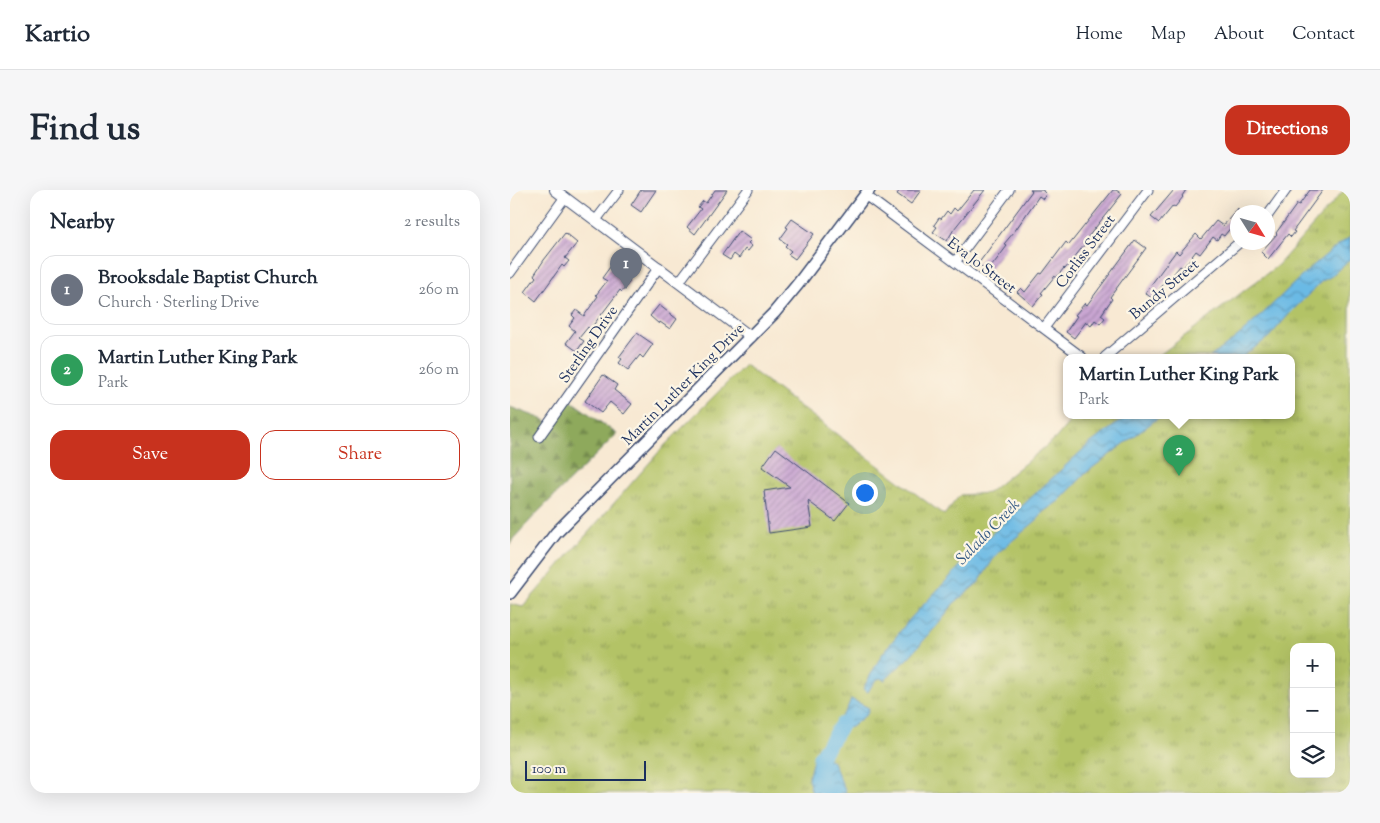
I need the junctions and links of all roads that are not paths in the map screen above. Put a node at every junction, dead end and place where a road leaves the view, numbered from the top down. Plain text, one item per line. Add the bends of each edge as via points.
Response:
1 (555, 190) edge
2 (619, 190) edge
3 (748, 190) edge
4 (1009, 190) edge
5 (1148, 190) edge
6 (1286, 190) edge
7 (867, 192) edge
8 (565, 197) junction
9 (1275, 205) edge
10 (596, 220) junction
11 (1231, 250) edge
12 (955, 262) junction
13 (660, 267) junction
14 (510, 273) edge
15 (679, 282) junction
16 (1044, 328) junction
17 (751, 337) junction
18 (1078, 354) edge
19 (1109, 354) edge
20 (538, 438) dead end
21 (511, 591) edge

1 - 8 street
2 - 10 street
3 - 15 street
4 - 12 street
5 - 16 street, Corliss Street
6 - 9 street
7 - 12 street, Eva Jo Street
7 - 17 main road, Martin Luther King Drive via 798,284
8 - 10 street
8 - 14 street
10 - 13 street
11 - 19 street, Bundy Street
12 - 16 street, Eva Jo Street
13 - 15 street
13 - 20 street, Sterling Drive
15 - 17 street
16 - 18 street, Eva Jo Street
17 - 21 main road, Martin Luther King Drive via 556,533

